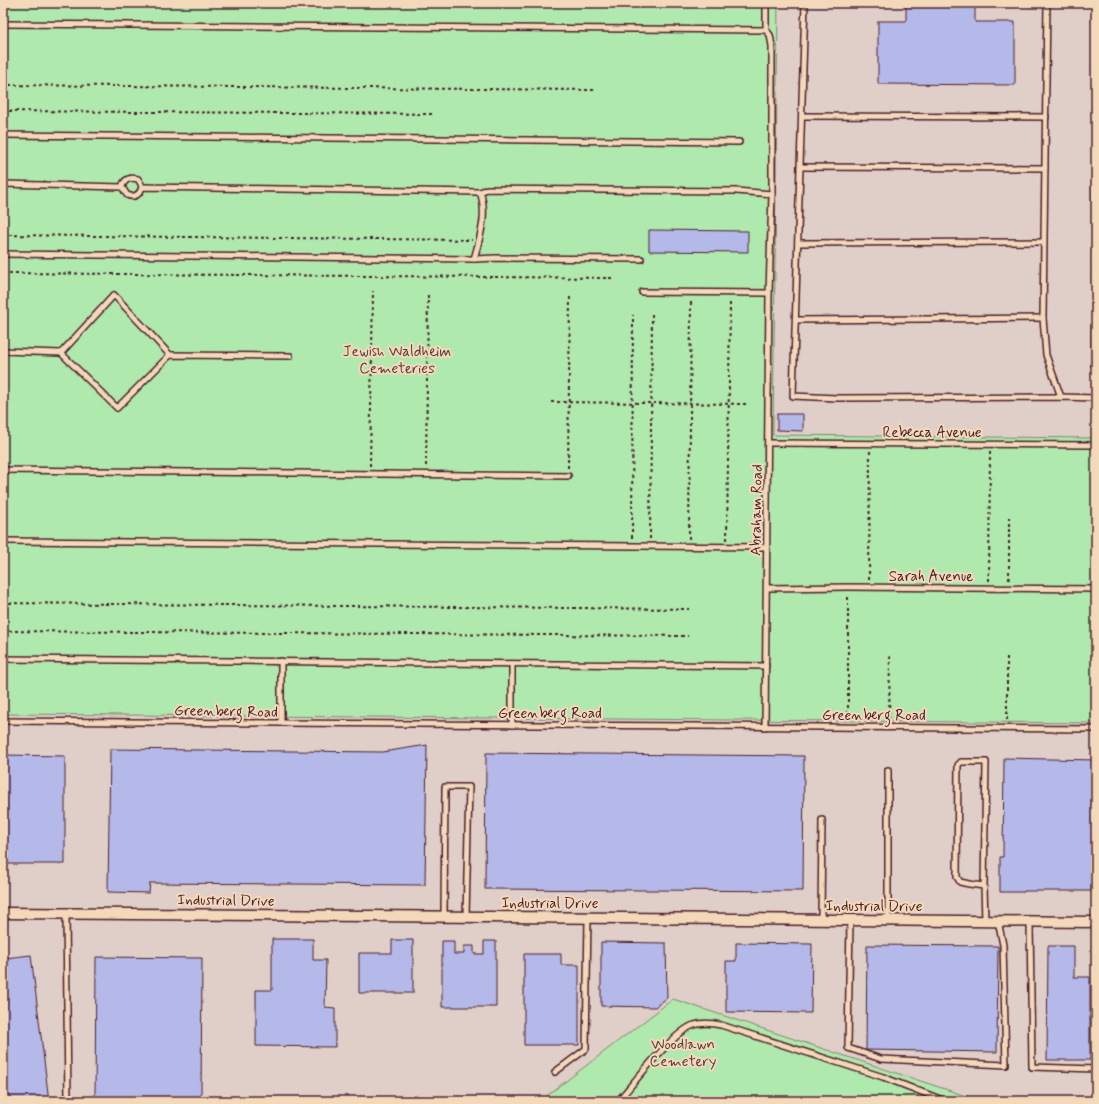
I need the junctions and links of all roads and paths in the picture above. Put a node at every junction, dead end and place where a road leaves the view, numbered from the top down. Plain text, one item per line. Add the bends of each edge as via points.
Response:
1 (766, 3) edge
2 (805, 3) edge
3 (1047, 3) edge
4 (3, 24) edge
5 (766, 30) junction
6 (3, 85) edge
7 (596, 90) dead end
8 (3, 111) edge
9 (434, 114) dead end
10 (802, 116) junction
11 (1046, 117) junction
12 (3, 135) edge
13 (739, 142) dead end
14 (800, 167) junction
15 (1045, 168) junction
16 (3, 184) edge
17 (122, 187) junction
18 (142, 187) junction
19 (480, 192) junction
20 (772, 194) junction
21 (3, 235) edge
22 (479, 240) junction
23 (1044, 242) junction
24 (798, 243) junction
25 (3, 254) edge
26 (474, 259) junction
27 (641, 259) dead end
28 (3, 273) edge
29 (612, 278) dead end
30 (373, 291) dead end
31 (642, 292) dead end
32 (691, 292) junction
33 (769, 293) junction
34 (428, 294) dead end
35 (570, 296) dead end
36 (730, 302) dead end
37 (652, 314) dead end
38 (634, 315) dead end
39 (1043, 318) junction
40 (796, 320) junction
41 (3, 352) edge
42 (61, 353) junction
43 (170, 355) junction
44 (290, 356) dead end
45 (1061, 397) junction
46 (1096, 398) edge
47 (551, 402) dead end
48 (569, 402) junction
49 (633, 403) junction
50 (652, 403) junction
51 (690, 403) junction
52 (729, 404) junction
53 (747, 404) dead end
54 (769, 443) junction
55 (871, 443) junction
56 (990, 444) junction
57 (1096, 445) edge
58 (3, 470) edge
59 (370, 474) junction
60 (426, 474) junction
61 (568, 476) joint
62 (1009, 514) dead end
63 (3, 541) edge
64 (631, 546) junction
65 (650, 546) junction
66 (689, 547) junction
67 (727, 547) junction
68 (768, 547) junction
69 (848, 587) junction
70 (870, 587) junction
71 (767, 588) junction
72 (988, 588) junction
73 (1007, 588) junction
74 (1096, 588) edge
75 (3, 603) edge
76 (689, 609) dead end
77 (3, 630) edge
78 (688, 636) dead end
79 (890, 655) dead end
80 (1007, 655) dead end
81 (3, 659) edge
82 (281, 662) junction
83 (512, 664) junction
84 (766, 666) junction
85 (3, 721) edge
86 (281, 723) junction
87 (512, 725) junction
88 (765, 727) junction
89 (848, 727) junction
90 (889, 728) junction
91 (1007, 729) junction
92 (1096, 729) edge
93 (888, 770) dead end
94 (822, 820) dead end
95 (984, 886) junction
96 (3, 913) edge
97 (66, 914) junction
98 (444, 917) junction
99 (466, 917) junction
100 (588, 918) junction
101 (821, 920) junction
102 (850, 920) junction
103 (888, 921) junction
104 (986, 921) junction
105 (998, 922) junction
106 (1030, 922) junction
107 (1096, 922) edge
108 (1096, 1069) edge
109 (554, 1072) dead end
110 (68, 1101) edge
111 (618, 1101) edge
112 (945, 1101) edge

1 - 5 lane, Abraham Road
2 - 10 lane
3 - 11 lane
4 - 5 lane
5 - 20 lane, Abraham Road via 772,46
6 - 7 path
8 - 9 path
10 - 11 lane
10 - 14 lane
11 - 15 lane
12 - 13 lane
14 - 15 lane
14 - 24 lane
15 - 23 lane
16 - 17 lane
17 - 18 lane via 127,195 132,196 140,193
17 - 18 lane via 124,181 131,178 138,179
18 - 19 lane
19 - 20 lane via 487,189 736,191
19 - 22 lane via 484,209
20 - 33 lane, Abraham Road
21 - 22 path
22 - 26 lane
23 - 24 lane
23 - 39 lane
24 - 40 lane
25 - 26 lane
26 - 27 lane
28 - 29 path
30 - 59 path
31 - 32 lane
32 - 33 lane
32 - 51 path
33 - 54 lane, Abraham Road
34 - 60 path
35 - 48 path
36 - 52 path
37 - 50 path
38 - 49 path
39 - 40 lane
39 - 45 lane via 1046,355
40 - 45 lane via 793,396
41 - 42 lane
42 - 43 lane via 117,408
42 - 43 lane via 114,295
43 - 44 lane
45 - 46 lane
47 - 48 path
48 - 49 path
48 - 61 path
49 - 50 path
49 - 64 path
50 - 51 path
50 - 65 path
51 - 52 path
51 - 66 path
52 - 53 path
52 - 67 path
54 - 55 lane, Rebecca Avenue
54 - 68 lane, Abraham Road
55 - 56 lane, Rebecca Avenue
55 - 70 path
56 - 57 lane, Rebecca Avenue
56 - 72 path
58 - 59 lane
59 - 60 lane
60 - 61 lane
62 - 73 path
63 - 64 lane
64 - 65 lane
65 - 66 lane
66 - 67 lane
67 - 68 lane
68 - 71 lane, Abraham Road
69 - 70 lane, Sarah Avenue
69 - 71 lane, Sarah Avenue
69 - 89 path
70 - 72 lane, Sarah Avenue
71 - 84 lane, Abraham Road
72 - 73 lane, Sarah Avenue
73 - 74 lane, Sarah Avenue
75 - 76 path
77 - 78 path
79 - 90 path
80 - 91 path
81 - 82 lane
82 - 83 lane
82 - 86 lane
83 - 84 lane
83 - 87 lane
84 - 88 lane, Abraham Road
85 - 86 lane, Greenberg Road
86 - 87 lane, Greenberg Road
87 - 88 lane, Greenberg Road
88 - 89 lane, Greenberg Road
89 - 90 lane, Greenberg Road
90 - 91 lane, Greenberg Road
91 - 92 lane, Greenberg Road
93 - 103 lane
94 - 101 lane
95 - 95 lane via 986,762 961,762 958,765 957,876 960,882
95 - 104 lane
96 - 97 street, Industrial Drive
97 - 98 street, Industrial Drive
97 - 110 lane
98 - 99 street, Industrial Drive
98 - 99 lane via 445,787 468,787
99 - 100 street, Industrial Drive
100 - 101 street, Industrial Drive
100 - 109 lane via 586,1049
101 - 102 street, Industrial Drive
102 - 103 street, Industrial Drive
102 - 105 lane via 848,1048 881,1059 1006,1064 1003,945
103 - 104 street, Industrial Drive
104 - 105 street, Industrial Drive
105 - 106 street, Industrial Drive
106 - 107 street, Industrial Drive
106 - 108 lane via 1032,1067
111 - 112 lane via 679,1034 693,1025 711,1023 883,1077

